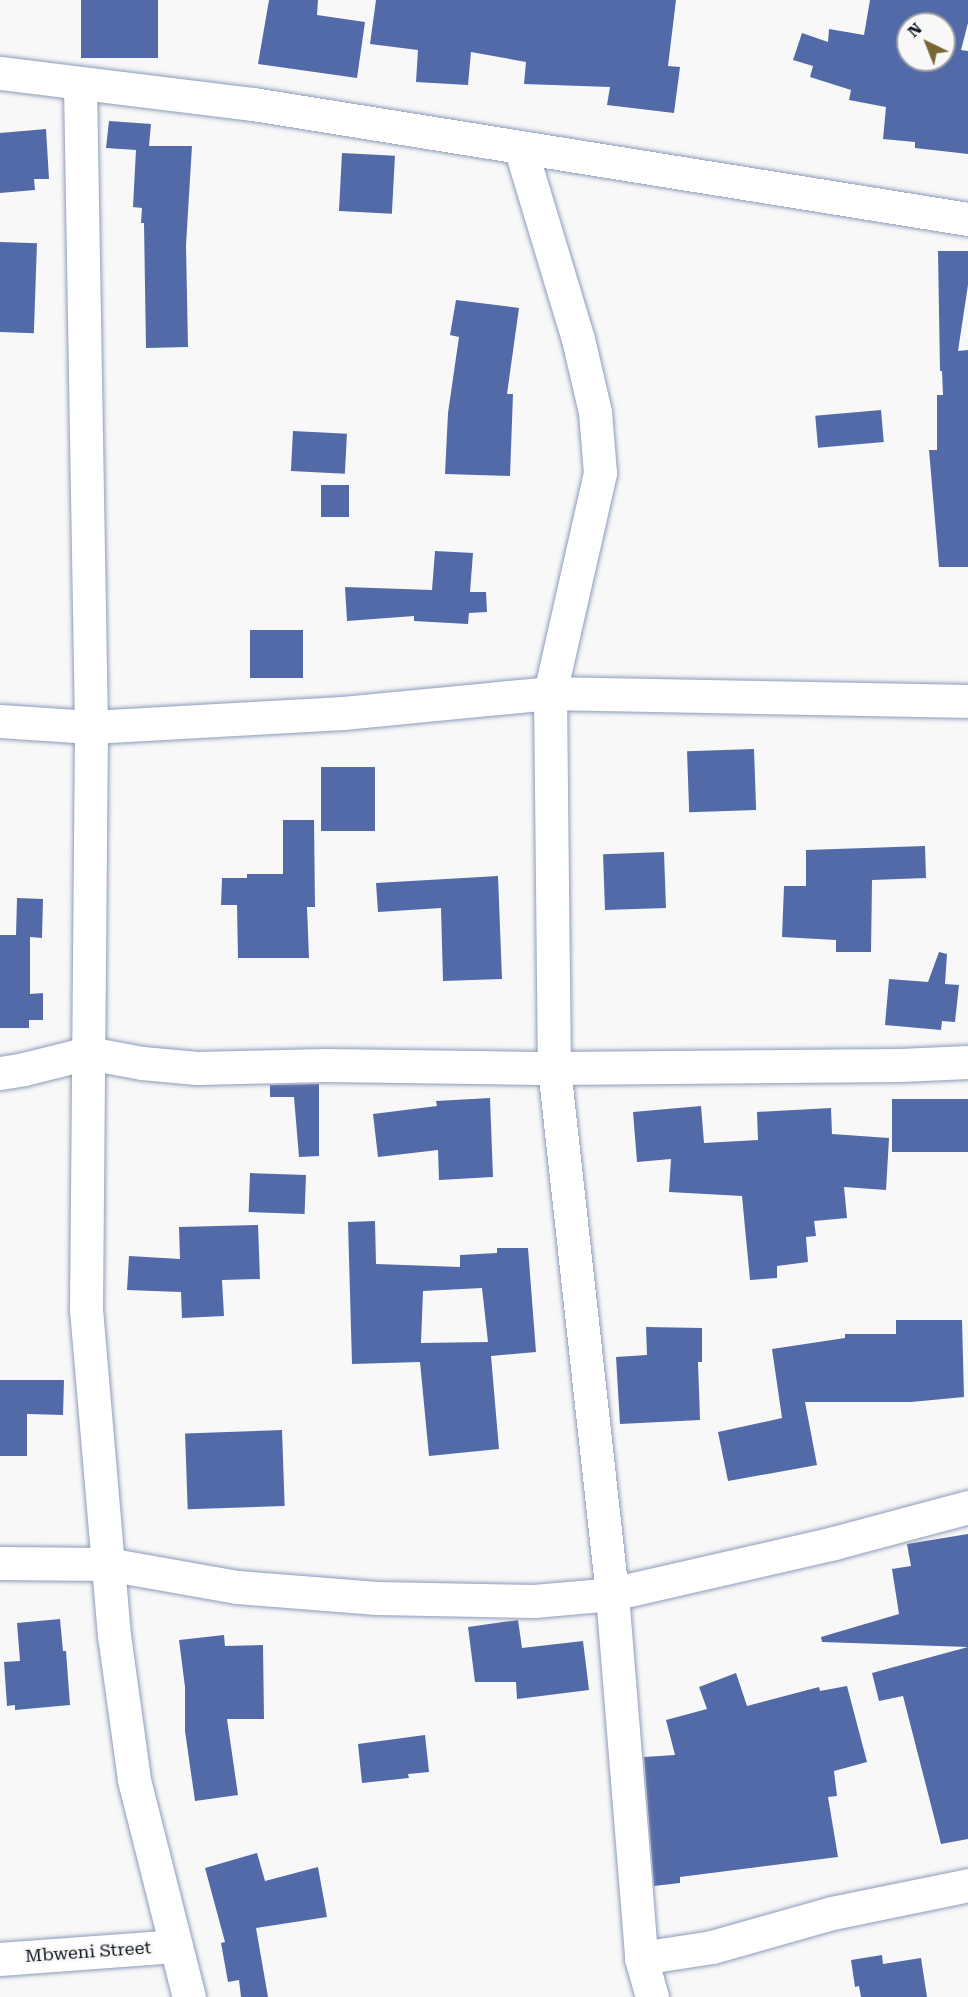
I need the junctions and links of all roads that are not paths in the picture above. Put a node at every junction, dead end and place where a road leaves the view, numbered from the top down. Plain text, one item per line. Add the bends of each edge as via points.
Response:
1 (6, 79) edge
2 (80, 84) junction
3 (520, 147) junction
4 (968, 219) edge
5 (550, 693) junction
6 (968, 701) edge
7 (0, 721) edge
8 (91, 726) junction
9 (88, 1053) junction
10 (968, 1062) edge
11 (554, 1068) junction
12 (0, 1073) edge
13 (968, 1507) edge
14 (0, 1563) edge
15 (107, 1564) junction
16 (612, 1594) junction
17 (968, 1885) edge
18 (176, 1946) junction
19 (641, 1958) junction
20 (0, 1959) edge
21 (189, 1997) edge
22 (652, 1997) edge

1 - 2 street
2 - 3 street via 253,104
2 - 8 street
3 - 4 street
3 - 5 street via 578,339 595,412 600,473
5 - 6 street
5 - 8 street via 343,713
5 - 11 street
7 - 8 street
8 - 9 street
9 - 11 street via 197,1068
9 - 12 street
9 - 15 street via 86,1309
10 - 11 street
11 - 16 street
13 - 16 street
14 - 15 street
15 - 16 street via 237,1587 377,1598 534,1601
15 - 18 street via 135,1780
16 - 19 street
17 - 19 street via 832,1913 712,1947
18 - 20 street, Mbweni Street
18 - 21 street
19 - 22 street

